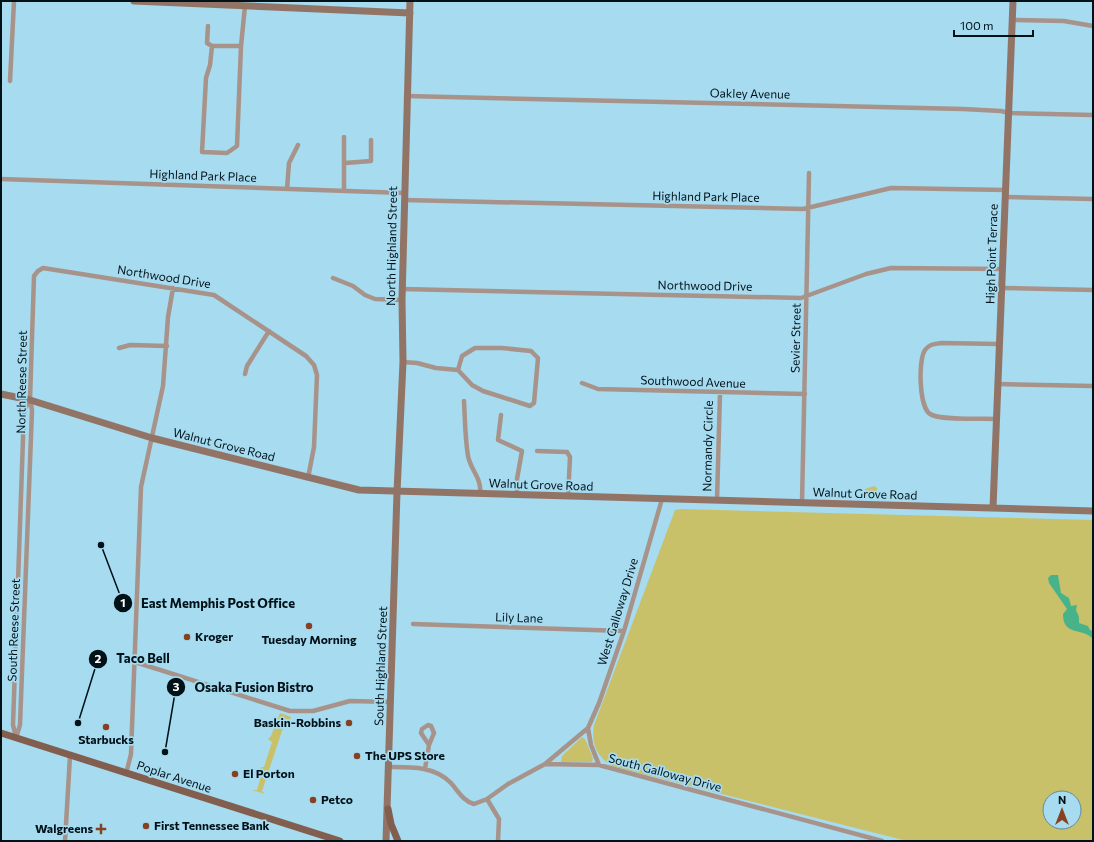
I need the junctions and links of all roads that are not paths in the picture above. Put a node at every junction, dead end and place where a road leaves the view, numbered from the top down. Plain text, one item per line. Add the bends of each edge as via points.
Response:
1 (14, 1) edge
2 (134, 1) edge
3 (410, 1) edge
4 (1013, 1) edge
5 (193, 2) edge
6 (246, 6) junction
7 (410, 13) junction
8 (1012, 20) junction
9 (208, 26) dead end
10 (1093, 26) edge
11 (212, 46) junction
12 (241, 46) junction
13 (10, 81) dead end
14 (406, 96) junction
15 (1009, 113) junction
16 (1093, 115) edge
17 (344, 137) dead end
18 (371, 140) dead end
19 (298, 145) dead end
20 (345, 163) junction
21 (809, 174) dead end
22 (1, 179) edge
23 (287, 189) junction
24 (344, 191) junction
25 (1006, 194) junction
26 (404, 197) junction
27 (1093, 199) edge
28 (809, 208) junction
29 (1003, 269) junction
30 (38, 271) joint
31 (333, 278) dead end
32 (173, 288) junction
33 (1002, 288) junction
34 (402, 289) junction
35 (1093, 290) edge
36 (807, 296) junction
37 (402, 300) junction
38 (269, 331) junction
39 (999, 344) junction
40 (167, 346) junction
41 (119, 348) dead end
42 (403, 362) junction
43 (458, 370) junction
44 (245, 374) dead end
45 (582, 383) dead end
46 (998, 384) junction
47 (1093, 386) edge
48 (720, 393) junction
49 (1, 394) edge
50 (805, 394) junction
51 (30, 400) junction
52 (464, 401) dead end
53 (501, 415) dead end
54 (997, 419) junction
55 (152, 438) junction
56 (537, 451) dead end
57 (308, 478) junction
58 (397, 492) junction
59 (480, 494) junction
60 (21, 495) junction
61 (29, 495) junction
62 (517, 495) junction
63 (568, 497) junction
64 (662, 499) junction
65 (717, 500) junction
66 (802, 503) junction
67 (993, 508) junction
68 (1093, 511) edge
69 (413, 624) dead end
70 (624, 631) junction
71 (135, 662) junction
72 (391, 702) junction
73 (588, 728) junction
74 (1, 733) edge
75 (16, 738) junction
76 (429, 744) dead end
77 (70, 756) junction
78 (545, 764) junction
79 (599, 765) junction
80 (389, 767) junction
81 (425, 769) junction
82 (126, 774) junction
83 (487, 799) junction
84 (388, 809) junction
85 (65, 841) edge
86 (340, 841) edge
87 (386, 841) edge
88 (398, 841) edge
89 (498, 841) edge
90 (882, 841) edge

1 - 13 street
2 - 5 main road
3 - 7 main road, North Highland Street
4 - 8 main road, High Point Terrace
5 - 6 main road
6 - 7 main road
6 - 12 street
7 - 14 main road, North Highland Street
8 - 10 street via 1064,21
8 - 15 main road, High Point Terrace
9 - 11 street via 207,43
11 - 12 street
11 - 12 street via 206,78 202,152 227,153 237,146
14 - 15 street, Oakley Avenue via 963,109
14 - 26 main road, North Highland Street
15 - 16 street, Oakley Avenue
15 - 25 main road, High Point Terrace
17 - 20 street
18 - 20 street via 371,161
19 - 23 street via 289,163
20 - 24 street
21 - 28 street, Sevier Street
22 - 23 street, Highland Park Place
23 - 24 street, Highland Park Place
24 - 26 street, Highland Park Place
25 - 27 street, Highland Park Place
25 - 28 street, Highland Park Place via 896,188
25 - 29 main road, High Point Terrace
26 - 28 street, Highland Park Place
26 - 34 main road, North Highland Street
28 - 36 street, Sevier Street
29 - 33 main road, High Point Terrace
29 - 36 street, Northwood Drive via 891,268 866,274
30 - 32 street, Northwood Drive via 43,268
30 - 51 street, North Reese Street via 34,276
31 - 37 street via 374,299
32 - 38 street, Northwood Drive via 214,295
32 - 40 street
33 - 35 street
33 - 39 main road, High Point Terrace
34 - 36 street, Northwood Drive via 789,298
34 - 37 main road, North Highland Street
36 - 50 street, Sevier Street
37 - 42 main road, North Highland Street
38 - 44 street via 247,366
38 - 57 street, Northwood Drive via 306,356 314,365 317,375 314,447
39 - 46 main road, High Point Terrace
39 - 54 street via 942,343 929,346 922,359 922,399 925,410 938,417
40 - 41 street via 130,345
40 - 55 street via 163,386
42 - 43 street
42 - 58 main road, North Highland Street
43 - 43 street via 472,385 483,391 530,406 534,403 538,358 531,351 475,348 462,356
45 - 48 street, Southwood Avenue via 598,389
46 - 47 street
46 - 54 main road, High Point Terrace
48 - 50 street, Southwood Avenue
48 - 65 street, Normandy Circle
49 - 51 main road, Walnut Grove Road
50 - 66 street, Sevier Street
51 - 55 main road, Walnut Grove Road
51 - 60 street, South Reese Street via 24,410
51 - 61 street, North Reese Street via 32,410
52 - 59 street via 468,455 472,469 481,484
53 - 62 street via 498,440 522,451
54 - 67 main road, High Point Terrace
55 - 57 main road, Walnut Grove Road
55 - 71 street via 141,487
56 - 63 street via 568,452
57 - 58 main road, Walnut Grove Road via 359,490
58 - 59 main road, Walnut Grove Road
58 - 72 main road, South Highland Street
59 - 62 main road, Walnut Grove Road
60 - 61 street
60 - 75 street, South Reese Street via 13,725
61 - 75 street, South Reese Street via 20,725
62 - 63 main road, Walnut Grove Road
63 - 64 main road, Walnut Grove Road
64 - 65 main road, Walnut Grove Road
64 - 70 street, West Galloway Drive
65 - 66 main road, Walnut Grove Road
66 - 67 main road, Walnut Grove Road
67 - 68 main road, Walnut Grove Road
69 - 70 street, Lily Lane
70 - 73 street, West Galloway Drive
71 - 72 street via 290,711 313,711 350,701
71 - 82 street via 131,754
72 - 80 main road, South Highland Street
73 - 78 street, West Galloway Drive
73 - 79 street
74 - 75 main road, Poplar Avenue
75 - 77 main road, Poplar Avenue
76 - 81 street
77 - 82 main road, Poplar Avenue
77 - 85 street
78 - 79 street, South Galloway Drive
78 - 83 street, South Galloway Drive
79 - 90 street, South Galloway Drive
80 - 81 street, South Galloway Drive
80 - 84 main road, South Highland Street
81 - 83 street, South Galloway Drive via 447,779 468,803 478,804
82 - 86 main road, Poplar Avenue
83 - 89 street via 499,819
84 - 87 main road, South Highland Street
84 - 88 main road via 390,824

